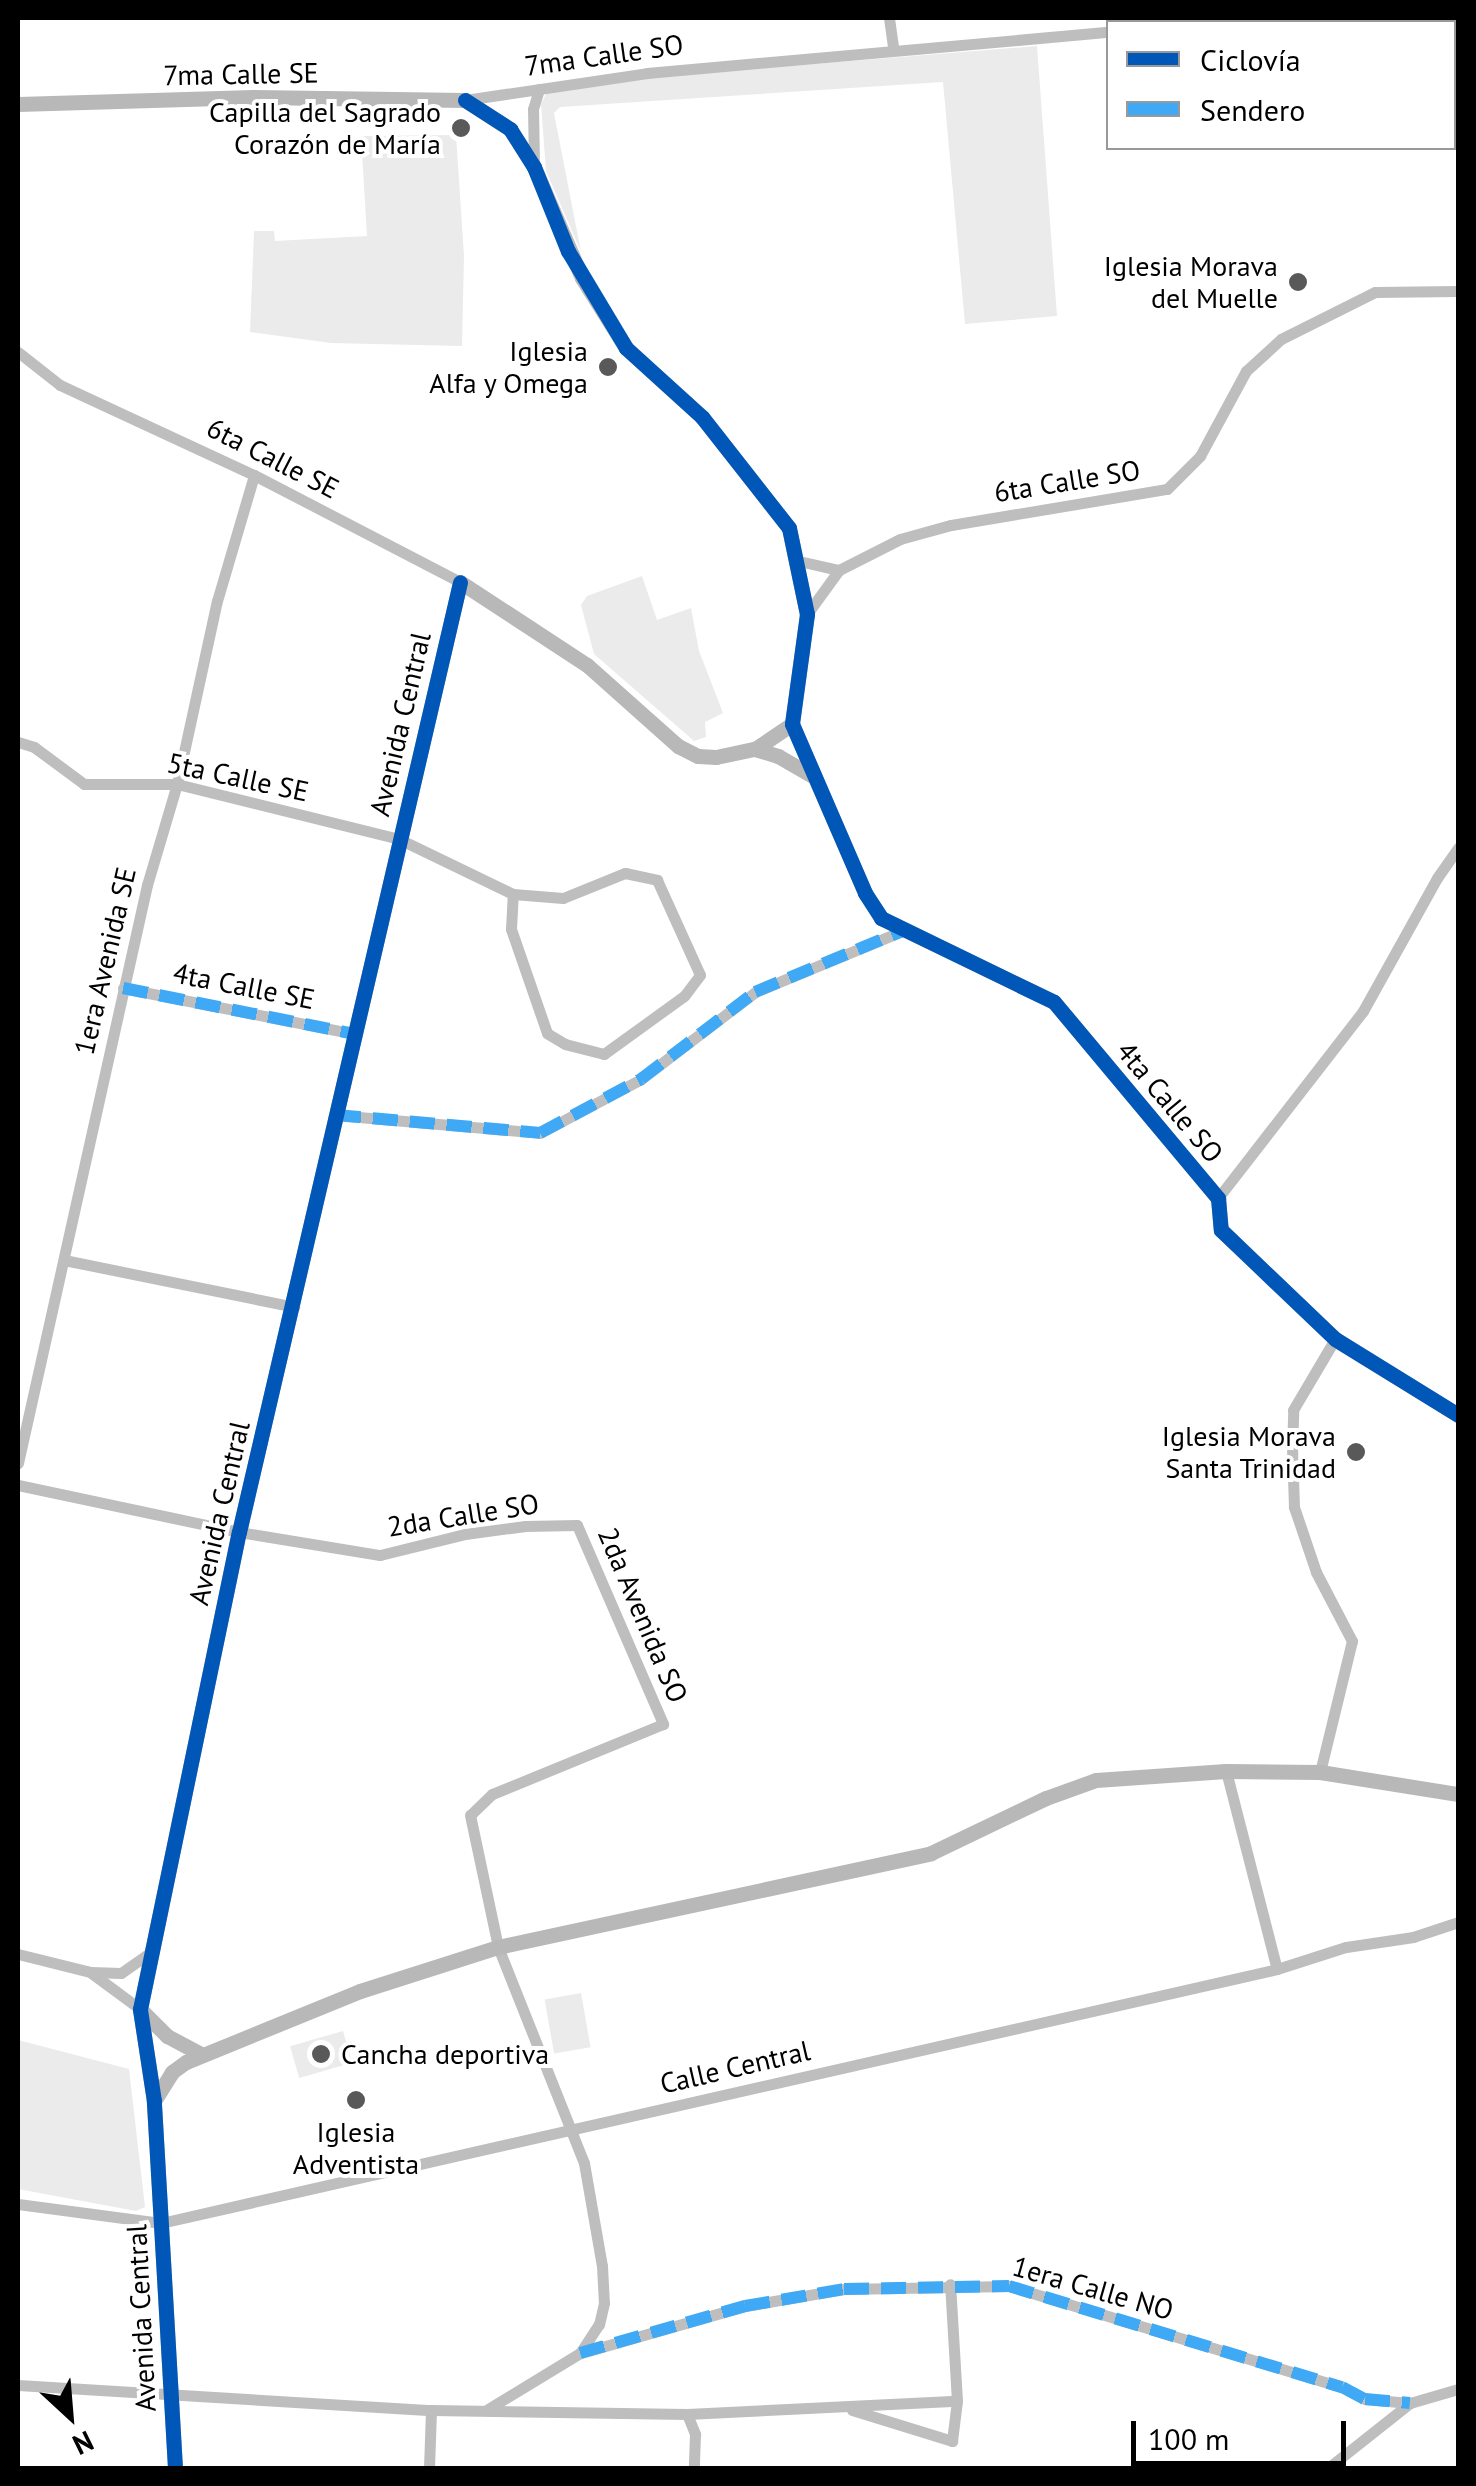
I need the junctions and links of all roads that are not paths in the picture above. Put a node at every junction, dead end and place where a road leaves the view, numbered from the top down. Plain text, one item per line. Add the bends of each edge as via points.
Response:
1 (889, 18) edge
2 (1274, 18) edge
3 (1246, 20) edge
4 (1106, 32) edge
5 (893, 48) junction
6 (538, 89) junction
7 (465, 100) junction
8 (18, 104) edge
9 (534, 167) junction
10 (1458, 291) edge
11 (18, 352) edge
12 (254, 474) junction
13 (799, 561) junction
14 (839, 570) junction
15 (460, 582) junction
16 (807, 614) junction
17 (792, 724) junction
18 (18, 742) edge
19 (755, 749) junction
20 (812, 776) junction
21 (177, 784) junction
22 (399, 839) junction
23 (1458, 848) edge
24 (513, 894) junction
25 (902, 931) junction
26 (123, 988) junction
27 (356, 1034) junction
28 (336, 1116) junction
29 (1218, 1198) junction
30 (64, 1260) junction
31 (294, 1307) junction
32 (1335, 1339) junction
33 (1458, 1415) edge
34 (18, 1462) edge
35 (18, 1485) edge
36 (578, 1525) joint
37 (239, 1532) junction
38 (1226, 1771) junction
39 (1320, 1772) junction
40 (1458, 1794) edge
41 (1458, 1922) edge
42 (498, 1947) junction
43 (152, 1952) junction
44 (18, 1954) edge
45 (1276, 1969) junction
46 (90, 1972) junction
47 (140, 2009) junction
48 (202, 2054) junction
49 (154, 2102) junction
50 (574, 2131) junction
51 (18, 2204) edge
52 (161, 2223) junction
53 (950, 2284) junction
54 (580, 2353) junction
55 (18, 2385) edge
56 (1458, 2389) edge
57 (171, 2391) junction
58 (957, 2401) junction
59 (1410, 2402) junction
60 (842, 2408) junction
61 (488, 2409) junction
62 (432, 2410) junction
63 (687, 2414) junction
64 (175, 2468) edge
65 (429, 2468) edge
66 (694, 2468) edge
67 (1328, 2468) edge

1 - 5 street
2 - 3 street
4 - 5 street, 7ma Calle SO
5 - 6 street, 7ma Calle SO
6 - 7 street, 7ma Calle SO
6 - 9 street
7 - 8 street, 7ma Calle SE
7 - 9 street via 510,130
9 - 13 street via 568,251 626,348 702,416 771,501
10 - 14 street, 6ta Calle SO via 1375,292 1282,338 1246,370 1200,456 1167,488 951,525 871,550
11 - 12 street, 6ta Calle SE via 60,386
12 - 15 street, 6ta Calle SE
12 - 21 street, 1era Avenida SE
13 - 14 street
13 - 16 street
14 - 16 street, 6ta Calle SO
15 - 19 street via 588,666 678,746 716,758
15 - 22 street, Avenida Central
16 - 17 street
17 - 19 street
17 - 20 street, 4ta Calle SO
18 - 21 street, 5ta Calle SE via 84,784
19 - 20 street
20 - 25 street, 4ta Calle SO via 865,893 881,918
21 - 22 street, 5ta Calle SE
21 - 26 street, 1era Avenida SE
22 - 24 street, 5ta Calle SE
22 - 27 street, Avenida Central
23 - 29 street via 1363,1011
24 - 24 street via 562,898 625,873 657,880 700,975 684,996 604,1054 564,1044 547,1033 510,929
25 - 28 street via 755,992 641,1078 540,1132
25 - 29 street, 4ta Calle SO via 1054,1002
26 - 27 street, 4ta Calle SE
26 - 30 street, 1era Avenida SE
27 - 28 street, Avenida Central
28 - 31 street, Avenida Central
29 - 32 street, 4ta Calle SO via 1221,1230
30 - 31 street
30 - 34 street, 1era Avenida SE
31 - 37 street, Avenida Central
32 - 33 street, 4ta Calle SO
32 - 39 street via 1293,1410 1294,1506 1316,1572 1352,1641
35 - 37 street, 2da Calle SO
36 - 37 street, 2da Calle SO via 465,1534 380,1555
36 - 42 street, 2da Avenida SO via 662,1724 492,1794 470,1814
37 - 43 street, Avenida Central
38 - 39 street
38 - 42 street via 1096,1780 931,1853
38 - 45 street
39 - 40 street
41 - 45 street, Calle Central
42 - 48 street via 360,1991
42 - 50 street
43 - 46 street via 121,1973
43 - 47 street, Avenida Central
44 - 46 street
45 - 50 street, Calle Central
46 - 47 street
47 - 48 street via 167,2036
47 - 49 street, Avenida Central
48 - 49 street via 172,2072
49 - 52 street, Avenida Central
50 - 52 street, Calle Central
50 - 54 street via 592,2192 604,2303
51 - 52 street, Calle Central
52 - 57 street, Avenida Central
53 - 54 street, 1era Calle NO via 844,2289 746,2306
53 - 58 street
53 - 59 street, 1era Calle NO via 1009,2286 1365,2399
54 - 61 street, 1era Calle NO
55 - 57 street
56 - 59 street
57 - 62 street
57 - 64 street, Avenida Central
58 - 60 street
58 - 60 street via 952,2441
59 - 67 street
60 - 63 street
61 - 62 street
61 - 63 street
62 - 65 street
63 - 66 street via 695,2434

